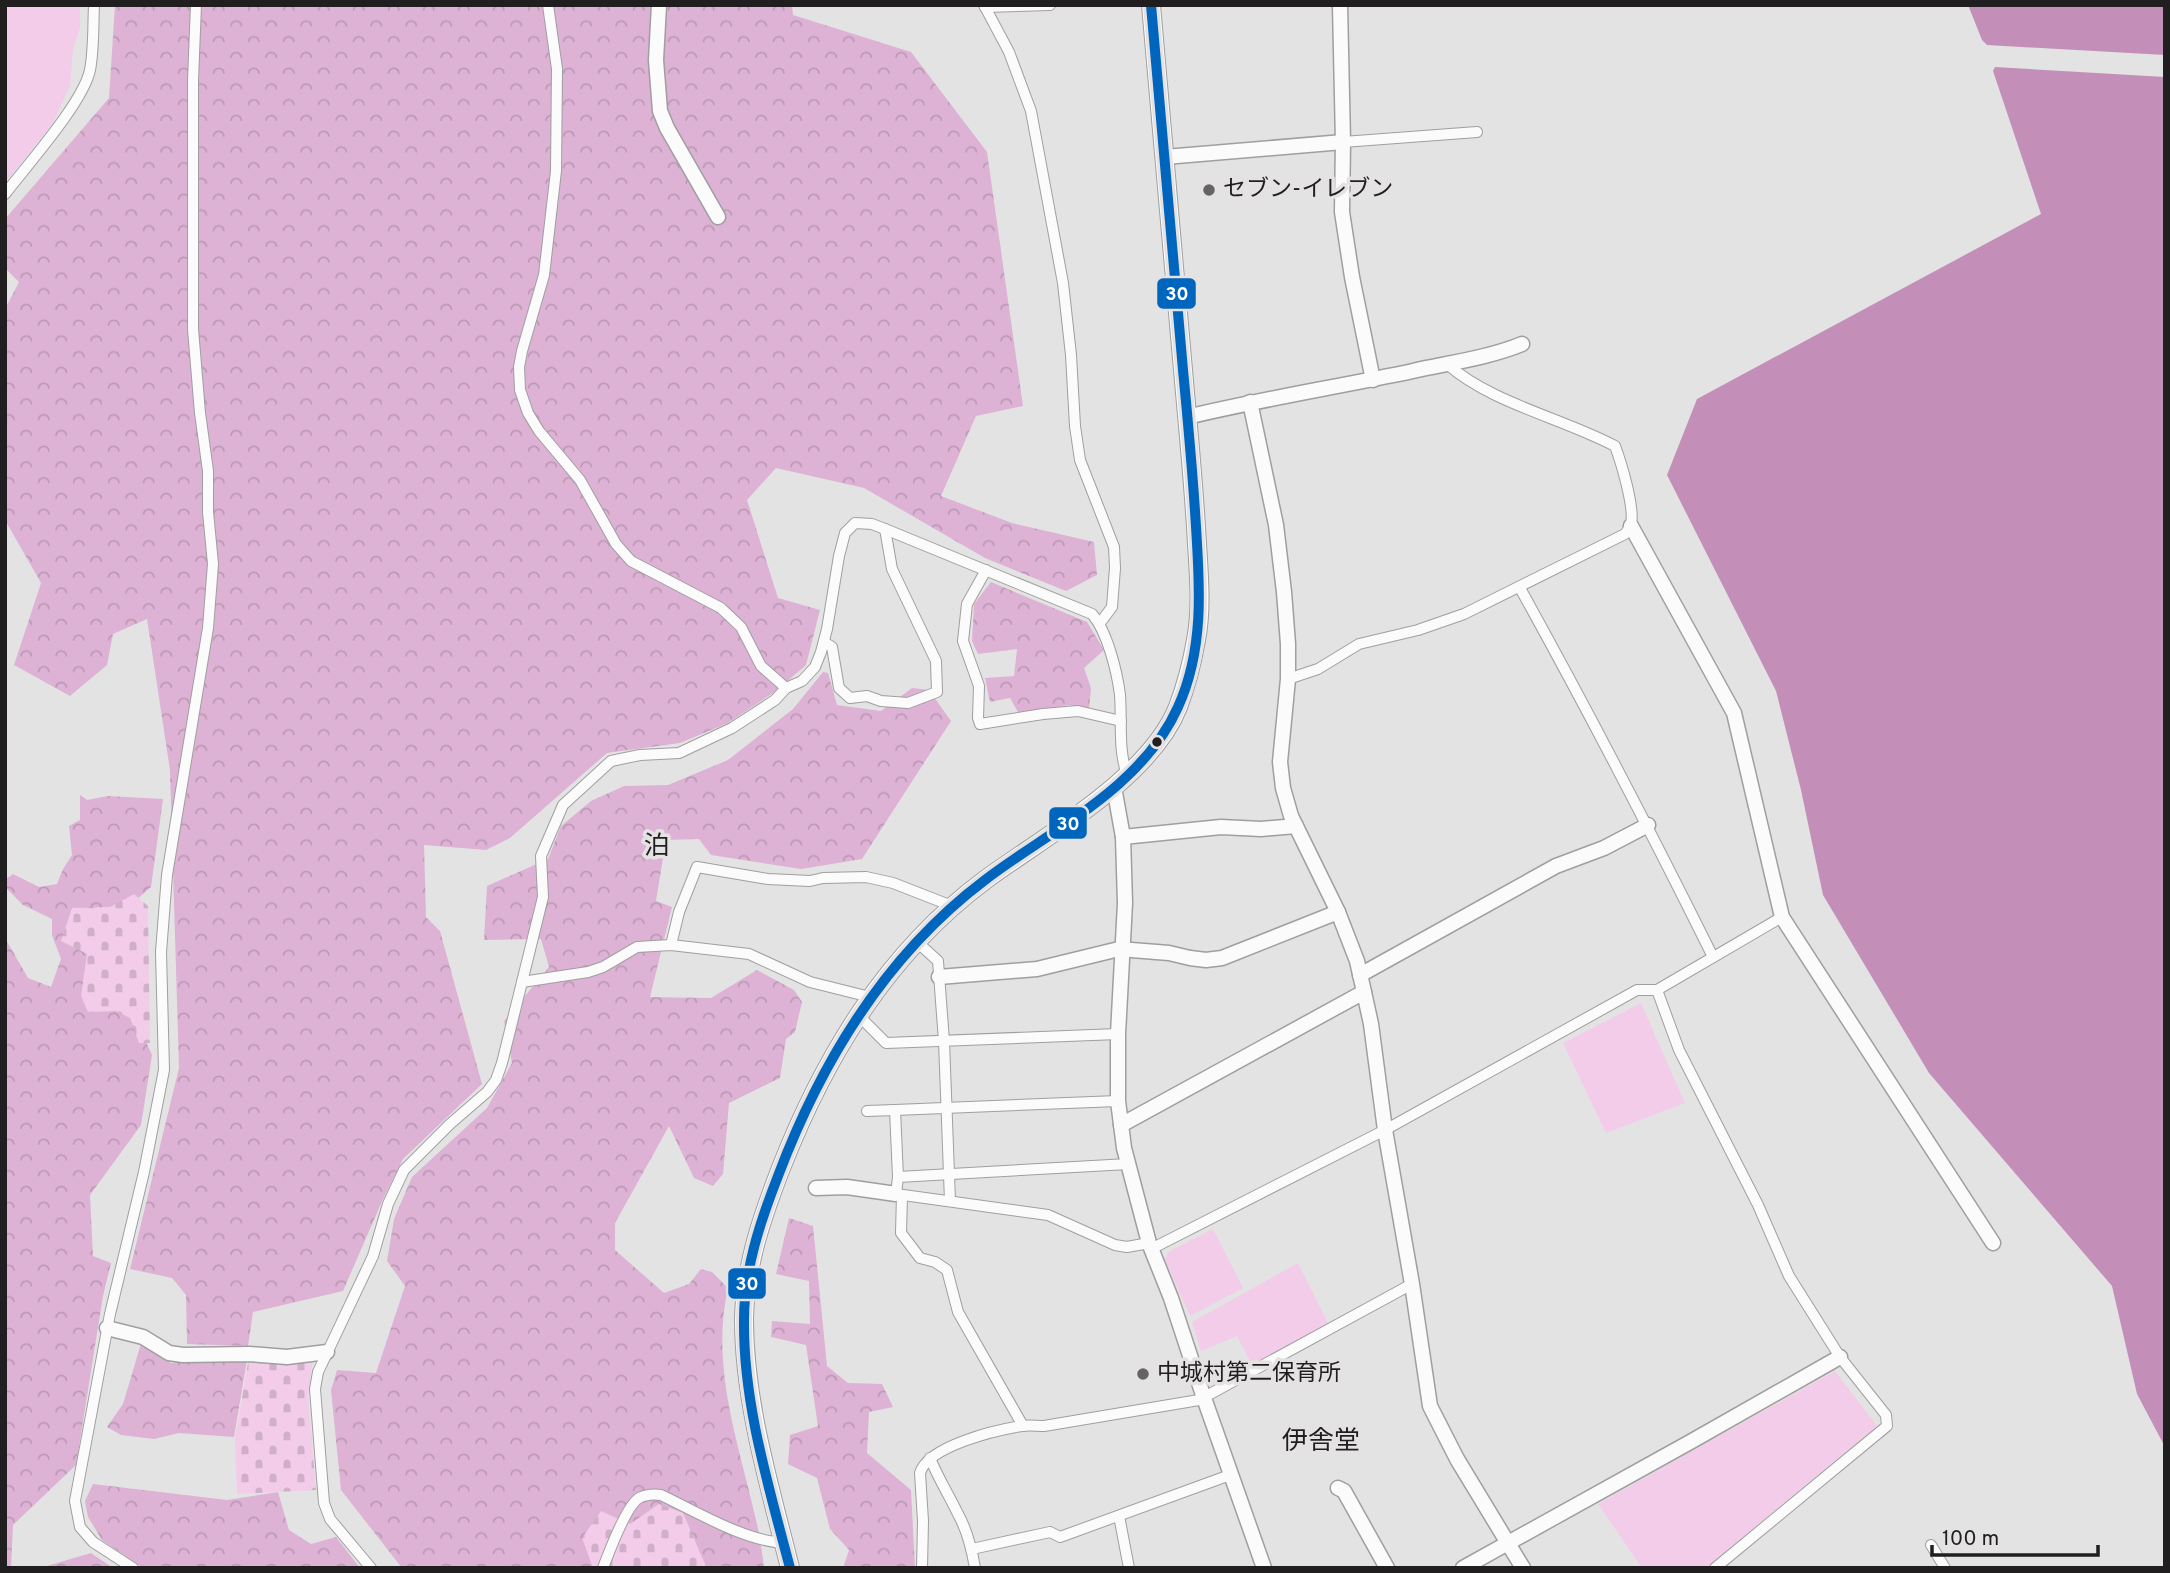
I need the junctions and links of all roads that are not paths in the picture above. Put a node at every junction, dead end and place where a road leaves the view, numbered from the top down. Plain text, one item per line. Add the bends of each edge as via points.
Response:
1 (94, 5) edge
2 (196, 5) edge
3 (548, 5) edge
4 (659, 5) edge
5 (1050, 5) edge
6 (1151, 5) edge
7 (1340, 5) edge
8 (984, 6) edge
9 (1477, 132) dead end
10 (1343, 142) junction
11 (1165, 157) junction
12 (5, 194) edge
13 (718, 217) dead end
14 (1516, 347) dead end
15 (1447, 364) junction
16 (1373, 380) junction
17 (1250, 402) junction
18 (1187, 417) junction
19 (1631, 526) junction
20 (885, 529) junction
21 (986, 570) junction
22 (1520, 587) junction
23 (1100, 623) junction
24 (824, 642) junction
25 (1288, 679) junction
26 (786, 688) junction
27 (1121, 721) junction
28 (1121, 781) junction
29 (1648, 825) junction
30 (1296, 826) junction
31 (1123, 837) junction
32 (952, 906) junction
33 (1338, 912) junction
34 (1782, 917) junction
35 (916, 941) junction
36 (671, 945) junction
37 (1124, 950) junction
38 (1713, 957) junction
39 (1360, 975) junction
40 (940, 977) junction
41 (522, 982) junction
42 (1657, 990) junction
43 (1364, 992) junction
44 (870, 997) junction
45 (858, 1015) junction
46 (1118, 1034) junction
47 (944, 1041) junction
48 (1118, 1101) junction
49 (947, 1107) junction
50 (895, 1110) junction
51 (867, 1111) dead end
52 (1121, 1125) junction
53 (1385, 1130) junction
54 (1128, 1164) junction
55 (949, 1174) junction
56 (898, 1177) junction
57 (816, 1188) dead end
58 (899, 1194) junction
59 (950, 1201) junction
60 (1993, 1243) dead end
61 (1150, 1246) junction
62 (1412, 1284) junction
63 (107, 1328) junction
64 (327, 1352) junction
65 (1840, 1357) junction
66 (1203, 1398) junction
67 (1023, 1426) junction
68 (930, 1458) junction
69 (1230, 1475) junction
70 (1338, 1488) dead end
71 (1119, 1516) junction
72 (1508, 1542) junction
73 (784, 1543) junction
74 (1931, 1545) dead end
75 (972, 1549) junction
76 (133, 1568) edge
77 (371, 1568) edge
78 (603, 1568) edge
79 (790, 1568) edge
80 (922, 1568) edge
81 (975, 1568) edge
82 (1129, 1568) edge
83 (1264, 1568) edge
84 (1387, 1568) edge
85 (1463, 1568) edge
86 (1523, 1568) edge
87 (1716, 1568) edge
88 (1945, 1568) edge

1 - 12 street via 86,82
2 - 63 street via 193,329 213,564 208,628 167,875 162,952 164,1070
3 - 26 street via 556,69 556,171 544,275 519,367 528,413 580,480 616,544 631,561 721,608 741,627 761,666
4 - 13 street via 656,60 660,111
5 - 8 street
6 - 11 highway
7 - 10 street
8 - 23 street via 1009,52 1031,111 1063,283 1080,460 1114,547 1111,607
9 - 10 street
10 - 11 street
10 - 16 street via 1342,212
11 - 18 highway
14 - 15 street
15 - 16 street
15 - 19 street via 1513,403 1615,446
16 - 17 street
17 - 18 street
17 - 25 street via 1276,525
18 - 28 highway via 1198,557 1197,637 1176,712 1164,734
19 - 22 street via 1625,534
19 - 34 street via 1734,713
20 - 21 street
20 - 24 street via 855,523 845,533
20 - 24 street via 892,569 936,661 937,692 908,704 867,695 850,698 839,688 832,647
21 - 23 street via 1092,614
21 - 27 street via 967,604 963,641 979,686 980,724 1078,711
22 - 25 street via 1464,614 1360,645 1318,669
22 - 29 street
23 - 27 street via 1120,692
24 - 26 street via 814,667 802,681
25 - 30 street via 1280,762
26 - 41 street via 732,728 679,753 611,761 563,805 541,856 543,897
27 - 28 street
28 - 31 street
28 - 32 highway
29 - 38 street
29 - 39 street via 1556,866
30 - 31 street via 1221,827
30 - 33 street
31 - 37 street
32 - 35 highway
32 - 36 street via 866,877 810,881 697,867
33 - 37 street via 1223,958
33 - 39 street
34 - 38 street
34 - 60 street
35 - 40 street via 938,961
35 - 44 highway
36 - 41 street via 637,947 588,972
36 - 44 street via 749,954 810,982
37 - 40 street via 1037,969
37 - 46 street
38 - 42 street
39 - 43 street
40 - 47 street
41 - 64 street via 496,1080 404,1170 388,1204 373,1256
42 - 53 street via 1637,990
42 - 65 street via 1679,1050 1789,1276
43 - 52 street
43 - 53 street
44 - 45 highway
45 - 47 street via 887,1043
45 - 73 highway via 790,1146 748,1272 746,1360 756,1426
46 - 47 street
46 - 48 street
47 - 49 street
48 - 49 street
48 - 52 street
49 - 50 street
49 - 55 street
50 - 51 street
50 - 56 street
52 - 54 street
53 - 61 street
53 - 62 street
54 - 55 street
54 - 61 street
55 - 56 street
55 - 59 street
56 - 58 street
57 - 58 street
58 - 59 street
58 - 67 street via 901,1233 920,1258 947,1270 958,1312
59 - 61 street via 1048,1215 1115,1245
61 - 66 street
62 - 66 street
62 - 72 street via 1430,1406
63 - 64 street via 144,1336 169,1353 183,1355 287,1357
63 - 76 street via 75,1501 80,1527 93,1542
64 - 77 street via 315,1389 324,1503 330,1519
65 - 72 street
65 - 87 street via 1886,1415 1888,1426
66 - 67 street
66 - 69 street
67 - 68 street via 976,1437
68 - 75 street
68 - 80 street via 920,1473
69 - 71 street
69 - 83 street
70 - 84 street via 1344,1491
71 - 75 street via 1060,1537 1050,1532
71 - 82 street
72 - 85 street
72 - 86 street
73 - 78 street via 746,1535 661,1495 649,1494 636,1499 623,1519
73 - 79 highway
74 - 88 street
75 - 81 street

